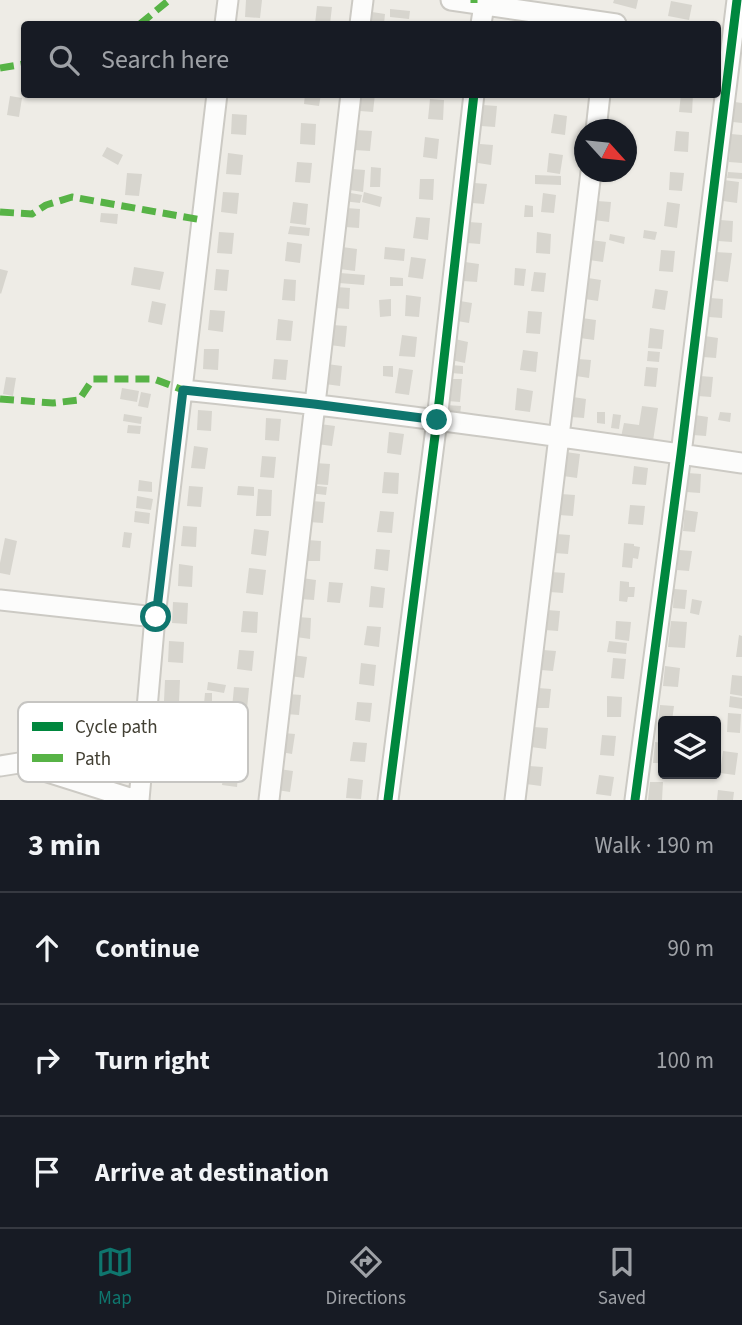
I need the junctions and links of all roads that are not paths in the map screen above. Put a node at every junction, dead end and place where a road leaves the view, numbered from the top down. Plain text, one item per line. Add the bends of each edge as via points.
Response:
1 (228, 0) edge
2 (363, 0) edge
3 (451, 0) edge
4 (737, 0) edge
5 (484, 5) junction
6 (225, 21) edge
7 (360, 21) edge
8 (481, 21) edge
9 (589, 21) edge
10 (731, 40) edge
11 (217, 98) edge
12 (351, 98) edge
13 (474, 98) edge
14 (600, 98) edge
15 (597, 119) edge
16 (590, 182) edge
17 (183, 390) junction
18 (314, 404) junction
19 (437, 420) junction
20 (560, 436) junction
21 (681, 454) junction
22 (742, 463) edge
23 (0, 600) edge
24 (156, 617) junction
25 (147, 702) edge
26 (18, 763) edge
27 (0, 766) edge
28 (80, 782) edge
29 (139, 782) edge
30 (137, 800) edge
31 (268, 800) edge
32 (388, 800) edge
33 (515, 800) edge
34 (635, 800) edge

1 - 6 street
2 - 7 street
3 - 5 street
4 - 10 street
5 - 8 street
5 - 9 street
10 - 21 street
11 - 17 street
12 - 18 street
13 - 19 street
14 - 15 street
16 - 20 street
17 - 18 street
17 - 24 street
18 - 19 street
18 - 31 street
19 - 20 street
19 - 32 street
20 - 21 street
20 - 33 street
21 - 22 street
21 - 34 street
23 - 24 street
24 - 25 street
26 - 27 street
28 - 30 street
29 - 30 street

